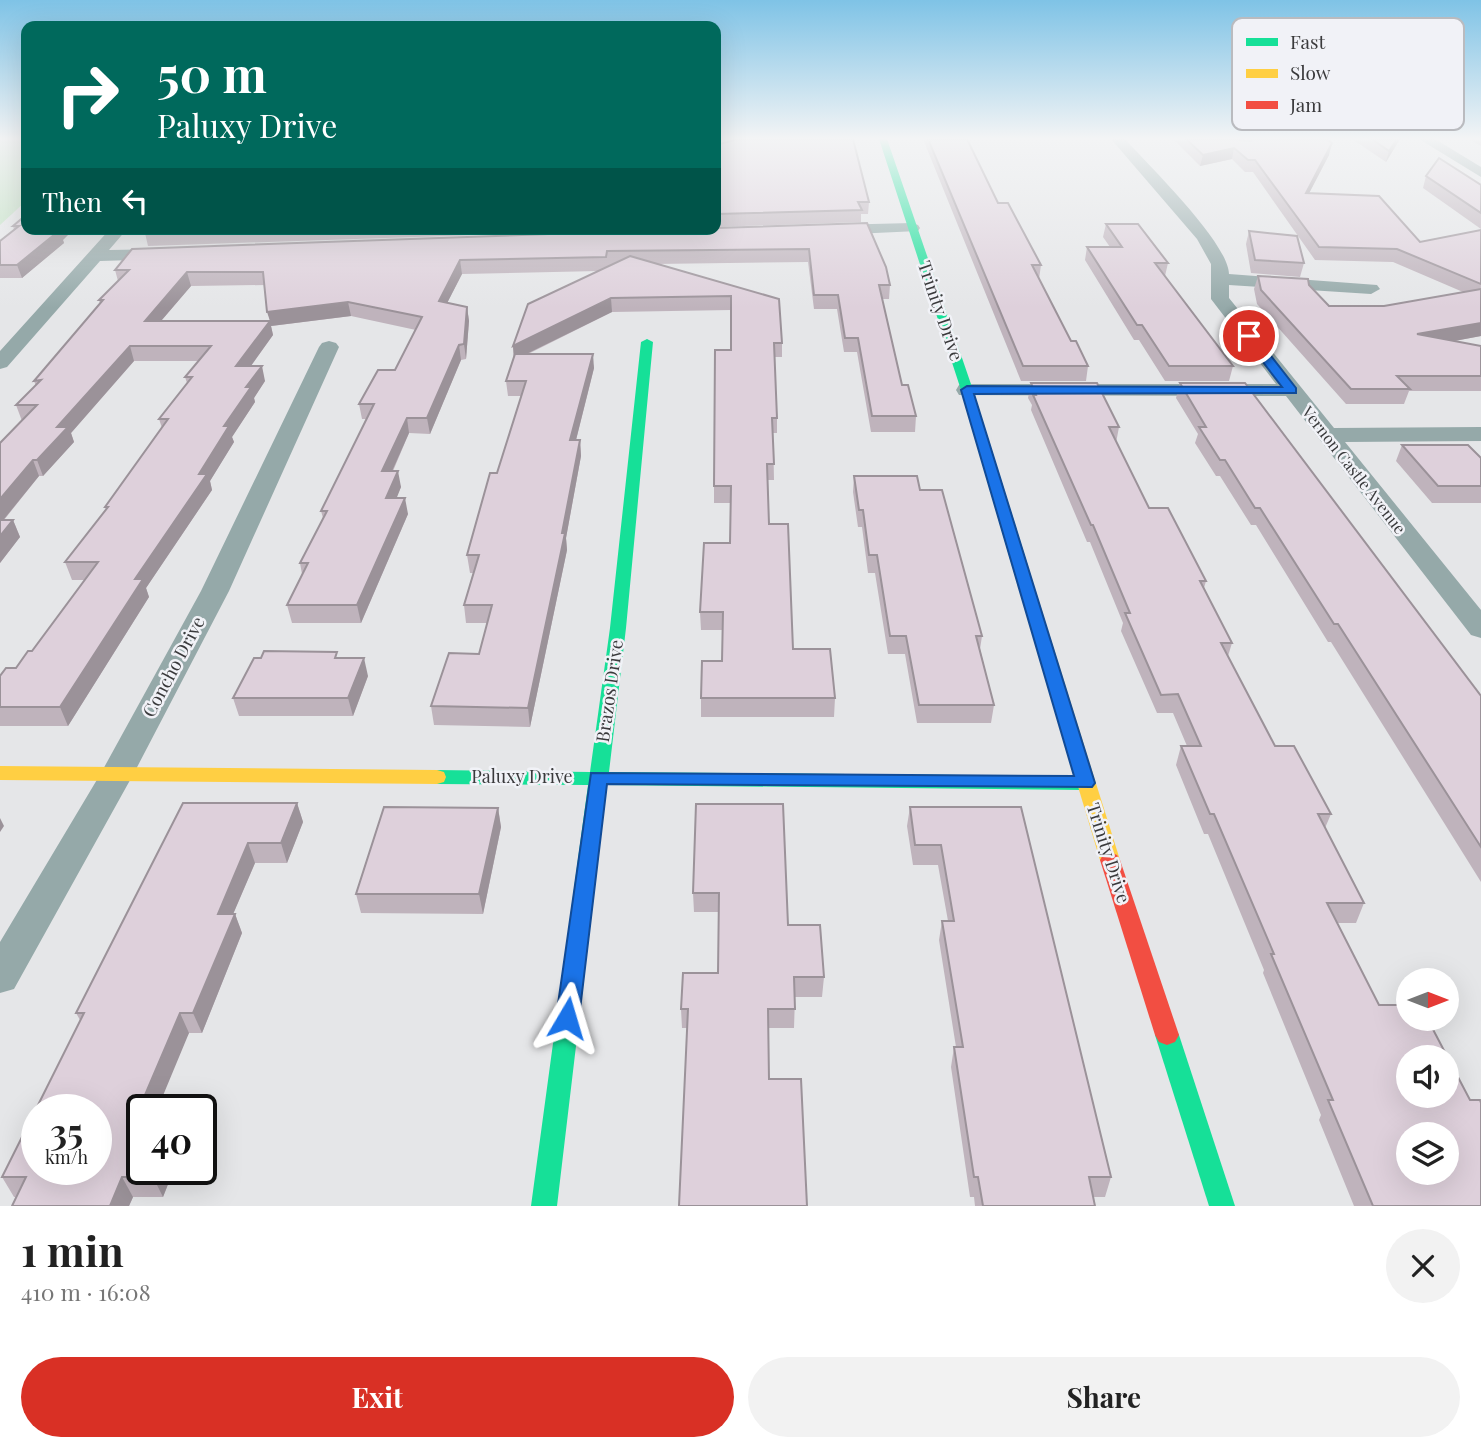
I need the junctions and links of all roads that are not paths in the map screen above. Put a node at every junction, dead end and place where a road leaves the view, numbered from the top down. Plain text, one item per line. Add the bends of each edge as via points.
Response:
1 (901, 195) edge
2 (1167, 195) edge
3 (912, 228) junction
4 (818, 231) edge
5 (113, 235) edge
6 (177, 253) edge
7 (94, 256) junction
8 (1220, 279) junction
9 (1371, 289) dead end
10 (647, 342) dead end
11 (329, 347) dead end
12 (0, 363) edge
13 (967, 390) junction
14 (1291, 390) junction
15 (1481, 434) edge
16 (1326, 435) junction
17 (1481, 629) edge
18 (0, 773) edge
19 (117, 774) junction
20 (598, 777) junction
21 (1085, 783) junction
22 (0, 977) edge
23 (544, 1206) edge
24 (1222, 1206) edge

1 - 3 street, Trinity Drive
2 - 8 street, Vernon Castle Avenue via 1204,237 1220,264
3 - 4 street
3 - 13 street, Trinity Drive
5 - 7 street
6 - 7 street
7 - 12 street
8 - 9 street
8 - 14 street, Vernon Castle Avenue via 1220,299
10 - 20 street, Brazos Drive
11 - 19 street, Concho Drive via 215,591
13 - 14 street
13 - 21 street, Trinity Drive
14 - 16 street, Vernon Castle Avenue
15 - 16 street
16 - 17 street, Vernon Castle Avenue
18 - 19 street, Paluxy Drive
19 - 20 street, Paluxy Drive
19 - 22 street, Concho Drive
20 - 21 street, Paluxy Drive
20 - 23 street, Brazos Drive
21 - 24 street, Trinity Drive

